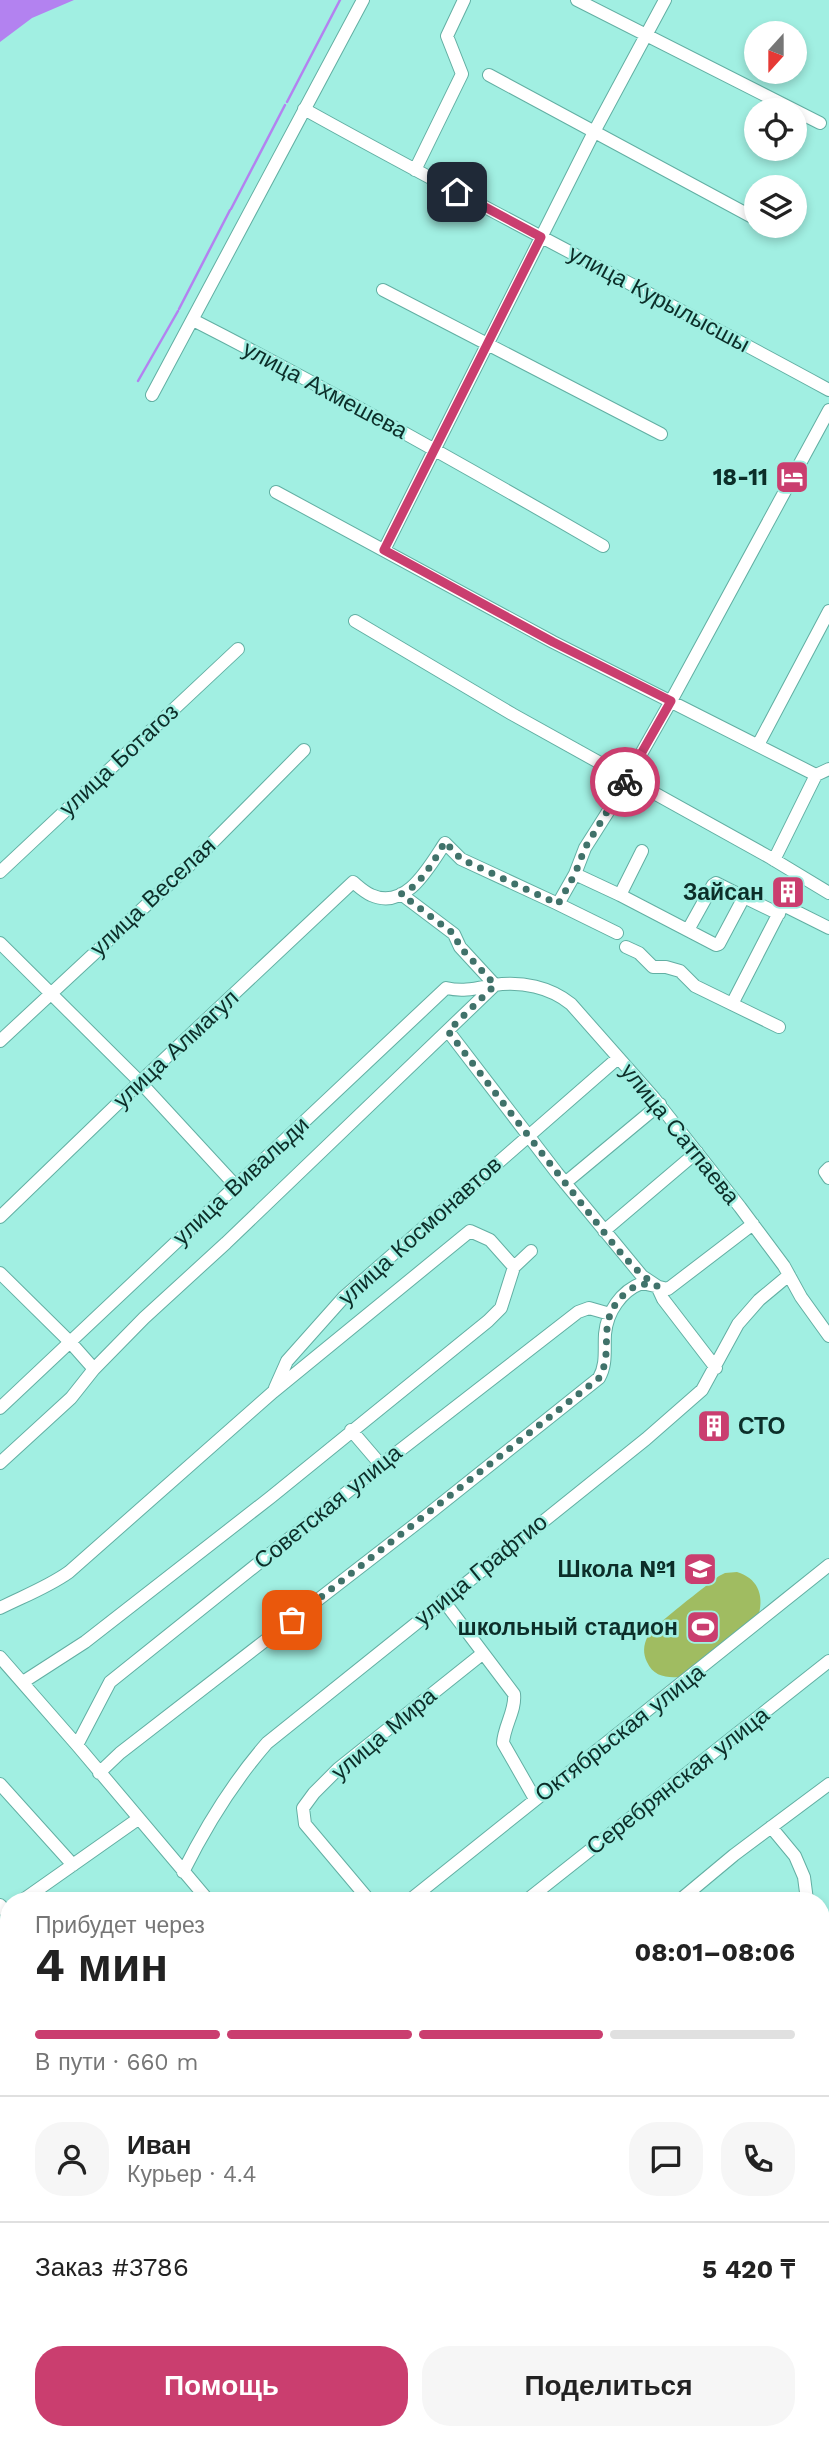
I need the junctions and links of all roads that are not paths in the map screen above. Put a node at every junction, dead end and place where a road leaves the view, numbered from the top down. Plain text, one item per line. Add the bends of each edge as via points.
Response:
1 (363, 0) edge
2 (464, 0) edge
3 (577, 0) edge
4 (665, 0) edge
5 (646, 36) junction
6 (489, 75) dead end
7 (304, 109) junction
8 (820, 123) dead end
9 (594, 132) junction
10 (415, 170) junction
11 (744, 213) edge
12 (541, 237) junction
13 (383, 290) dead end
14 (192, 320) junction
15 (486, 344) junction
16 (829, 390) edge
17 (152, 395) dead end
18 (829, 410) edge
19 (661, 434) dead end
20 (436, 449) junction
21 (276, 492) dead end
22 (603, 546) dead end
23 (384, 550) junction
24 (829, 611) edge
25 (355, 621) dead end
26 (238, 649) dead end
27 (671, 701) junction
28 (758, 746) junction
29 (304, 750) dead end
30 (829, 769) edge
31 (816, 775) junction
32 (628, 778) junction
33 (642, 851) dead end
34 (774, 860) junction
35 (0, 872) edge
36 (575, 874) junction
37 (829, 893) edge
38 (401, 894) junction
39 (620, 895) junction
40 (744, 897) junction
41 (558, 904) junction
42 (779, 914) junction
43 (829, 928) edge
44 (688, 930) junction
45 (617, 933) dead end
46 (0, 943) edge
47 (626, 947) dead end
48 (495, 985) junction
49 (50, 993) junction
50 (732, 1004) junction
51 (779, 1027) dead end
52 (448, 1031) junction
53 (0, 1041) edge
54 (618, 1058) junction
55 (140, 1082) junction
56 (660, 1104) junction
57 (528, 1135) junction
58 (697, 1152) junction
59 (829, 1168) edge
60 (829, 1178) edge
61 (565, 1183) junction
62 (235, 1185) junction
63 (0, 1217) edge
64 (753, 1224) junction
65 (604, 1231) junction
66 (531, 1251) dead end
67 (514, 1268) junction
68 (0, 1273) edge
69 (789, 1275) junction
70 (657, 1286) junction
71 (610, 1314) junction
72 (829, 1336) edge
73 (71, 1343) junction
74 (716, 1367) junction
75 (93, 1369) junction
76 (273, 1392) junction
77 (0, 1408) edge
78 (351, 1430) junction
79 (0, 1463) edge
80 (380, 1465) junction
81 (829, 1565) edge
82 (443, 1600) junction
83 (0, 1608) edge
84 (482, 1654) junction
85 (0, 1657) edge
86 (829, 1661) edge
87 (23, 1682) junction
88 (77, 1745) junction
89 (99, 1773) junction
90 (0, 1784) edge
91 (829, 1784) edge
92 (535, 1800) junction
93 (138, 1819) junction
94 (771, 1827) junction
95 (73, 1865) junction
96 (183, 1872) junction
97 (34, 1892) edge
98 (201, 1892) edge
99 (362, 1892) edge
100 (420, 1892) edge
101 (537, 1892) edge
102 (690, 1892) edge
103 (806, 1892) edge

1 - 7 street
2 - 10 street via 447,36 462,74
3 - 5 street
4 - 5 street
5 - 8 street
5 - 9 street
6 - 9 street
7 - 10 street, улица Курылысшы
7 - 14 street
9 - 11 street
9 - 12 street
10 - 12 street, улица Курылысшы
12 - 15 street
12 - 16 street, улица Курылысшы
13 - 15 street
14 - 17 street
14 - 20 street, улица Ахмешева
15 - 19 street
15 - 20 street
18 - 27 street
20 - 22 street, улица Ахмешева
20 - 23 street
21 - 23 street
23 - 27 street
24 - 28 street
25 - 32 street
26 - 35 street, улица Ботагоз
27 - 28 street
27 - 32 street
28 - 31 street
29 - 49 street, улица Веселая via 196,859
30 - 31 street
31 - 34 street
32 - 34 street
32 - 36 street via 585,848
33 - 39 street
34 - 37 street
36 - 39 street
36 - 41 street
38 - 41 street via 427,870 445,842 461,859
38 - 48 street via 454,934
38 - 55 street, улица Алмагул via 384,899 369,895 353,882
39 - 44 street
40 - 42 street
40 - 44 street via 716,883
40 - 44 street via 719,944
41 - 45 street
42 - 43 street via 783,905
42 - 50 street
46 - 49 street
47 - 50 street via 653,967 680,971 695,986
48 - 52 street
48 - 54 street, улица Сатпаева via 518,983 558,993
48 - 62 street, улица Вивальди via 465,991 446,988
49 - 53 street, улица Веселая
49 - 55 street
50 - 51 street
52 - 57 street
52 - 75 street
54 - 56 street, улица Сатпаева
54 - 57 street, улица Космонавтов
55 - 62 street
55 - 63 street, улица Алмагул
56 - 58 street, улица Сатпаева
56 - 61 street
57 - 61 street
57 - 76 street, улица Космонавтов via 344,1297 287,1361
58 - 64 street, улица Сатпаева
58 - 65 street
59 - 60 street via 825,1172
61 - 65 street
62 - 73 street, улица Вивальди
64 - 69 street, улица Сатпаева
64 - 70 street via 668,1289
65 - 70 street via 642,1276
66 - 67 street
67 - 76 street, улица Космонавтов via 490,1240 470,1231
67 - 78 street via 505,1301 488,1321
68 - 73 street
69 - 72 street, улица Сатпаева
69 - 74 street, улица Графтио via 738,1324
70 - 71 street via 636,1286 621,1297
70 - 74 street
71 - 80 street, Советская улица via 589,1308 578,1312
71 - 89 street via 605,1366 599,1378
73 - 75 street
73 - 77 street, улица Вивальди
74 - 82 street, улица Графтио via 702,1390 646,1439
75 - 79 street via 71,1398
76 - 83 street, улица Космонавтов via 69,1572 48,1587
78 - 80 street
78 - 87 street via 85,1642
80 - 88 street, Советская улица via 110,1682
81 - 92 street, Октябрьская улица
82 - 84 street
82 - 96 street, улица Графтио via 267,1743 206,1825
84 - 92 street via 514,1694 503,1743
84 - 99 street, улица Мира via 338,1769 303,1808 304,1824
85 - 87 street
86 - 101 street, Серебрянская улица
87 - 88 street
88 - 89 street
89 - 93 street
90 - 95 street
91 - 94 street
92 - 100 street, Октябрьская улица
93 - 95 street
93 - 96 street
94 - 102 street
94 - 103 street via 796,1856
95 - 97 street
96 - 98 street

